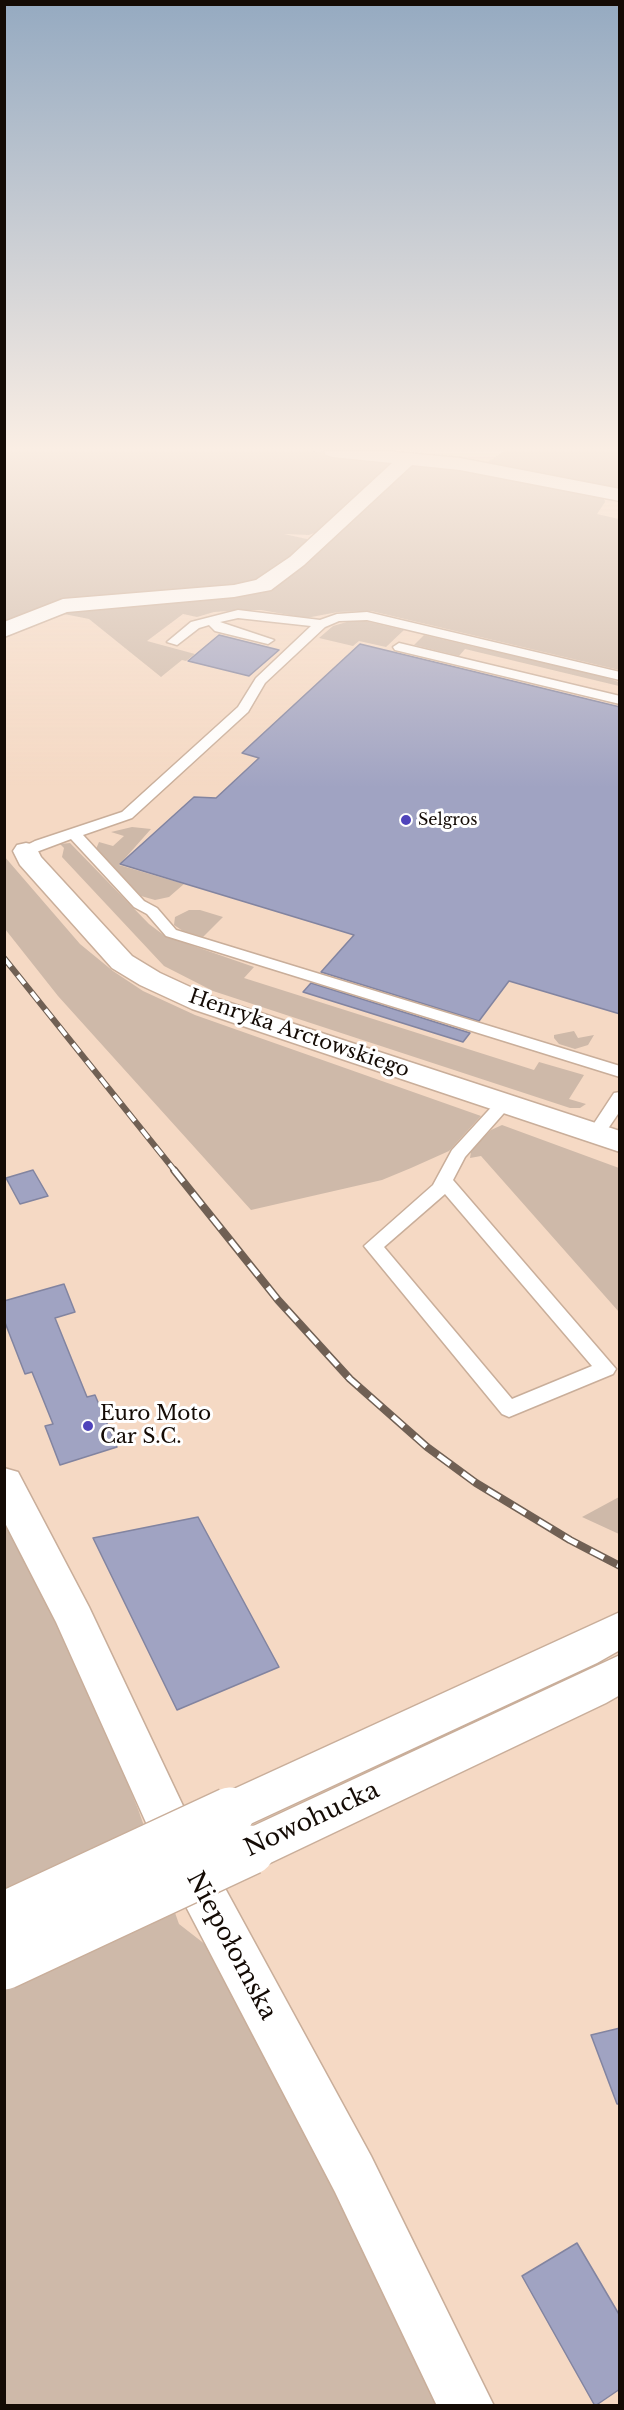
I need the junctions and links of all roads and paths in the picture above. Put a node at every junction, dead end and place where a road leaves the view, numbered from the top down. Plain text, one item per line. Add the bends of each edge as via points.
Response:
1 (293, 563) edge
2 (212, 621) junction
3 (321, 624) junction
4 (4, 630) edge
5 (268, 640) dead end
6 (173, 642) dead end
7 (399, 647) dead end
8 (620, 676) edge
9 (620, 700) edge
10 (74, 834) junction
11 (26, 851) joint
12 (620, 1072) edge
13 (620, 1097) edge
14 (504, 1104) junction
15 (607, 1139) edge
16 (445, 1182) junction
17 (4, 1483) edge
18 (620, 1629) edge
19 (620, 1673) edge
20 (240, 1831) junction
21 (4, 1917) edge
22 (4, 1965) edge
23 (466, 2406) edge

1 - 4 street via 262,585 234,591 63,606
2 - 3 lane via 222,616 255,614
2 - 5 lane via 219,628
2 - 6 lane via 195,625
3 - 8 lane via 367,616
3 - 10 lane via 260,681 243,709 127,815
7 - 9 lane
10 - 11 lane
10 - 12 lane via 171,933
11 - 14 street, Henryka Arctowskiego via 97,938 122,962 150,979 202,1003
13 - 15 lane
14 - 15 street, Henryka Arctowskiego
14 - 16 lane via 459,1155
16 - 16 lane via 373,1246 509,1409 606,1369
17 - 23 street, Niepołomska via 75,1619 186,1861 353,2174
18 - 20 street, Nowohucka
19 - 20 street, Nowohucka via 591,1690
20 - 21 street, Nowohucka, bridge
20 - 22 street, Nowohucka, bridge

